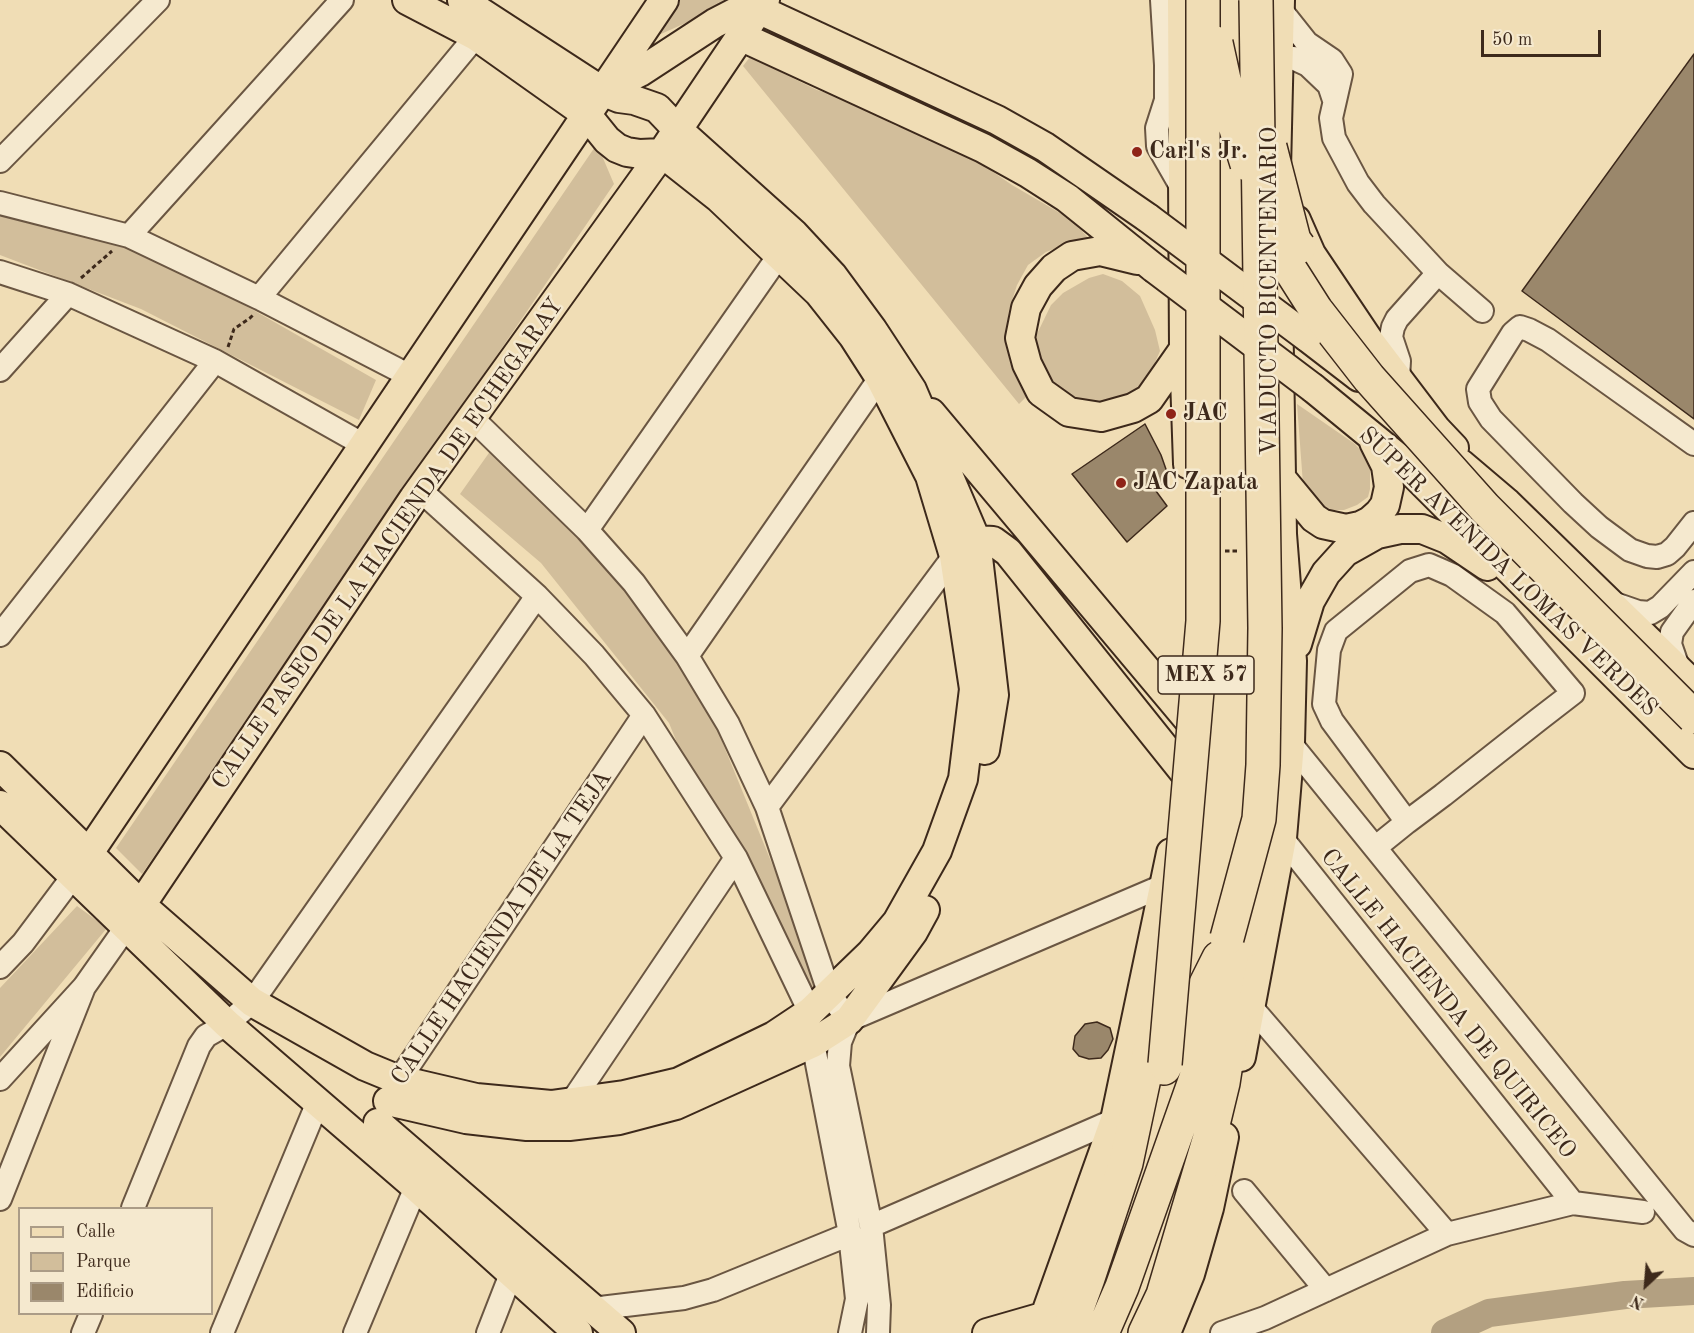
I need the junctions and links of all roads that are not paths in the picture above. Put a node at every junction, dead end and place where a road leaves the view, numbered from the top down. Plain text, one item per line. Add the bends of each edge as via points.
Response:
1 (158, 0) edge
2 (342, 0) edge
3 (407, 0) edge
4 (462, 0) edge
5 (664, 0) edge
6 (1162, 0) edge
7 (1182, 0) edge
8 (1205, 0) edge
9 (1214, 0) edge
10 (1249, 0) edge
11 (1272, 2) edge
12 (762, 5) edge
13 (811, 33) junction
14 (476, 36) junction
15 (740, 36) junction
16 (1278, 57) junction
17 (800, 64) junction
18 (602, 91) junction
19 (1334, 100) junction
20 (586, 114) junction
21 (677, 129) junction
22 (1272, 149) junction
23 (662, 153) junction
24 (0, 161) edge
25 (1182, 188) junction
26 (0, 203) edge
27 (129, 236) junction
28 (780, 254) junction
29 (1150, 266) junction
30 (0, 272) edge
31 (1438, 273) junction
32 (68, 294) junction
33 (259, 298) junction
34 (1482, 311) dead end
35 (1184, 349) junction
36 (215, 361) junction
37 (0, 370) edge
38 (410, 376) junction
39 (1398, 379) junction
40 (894, 389) junction
41 (472, 418) junction
42 (1366, 430) junction
43 (1694, 444) edge
44 (364, 445) junction
45 (1281, 478) junction
46 (420, 490) junction
47 (1507, 503) junction
48 (1694, 523) edge
49 (587, 530) junction
50 (965, 548) junction
51 (1694, 572) edge
52 (537, 596) junction
53 (1540, 601) junction
54 (1694, 601) edge
55 (1609, 602) junction
56 (0, 635) edge
57 (687, 656) junction
58 (1292, 661) junction
59 (1687, 677) edge
60 (1694, 706) edge
61 (644, 715) junction
62 (1694, 717) edge
63 (1192, 723) junction
64 (1290, 742) junction
65 (1694, 754) edge
66 (0, 766) edge
67 (1188, 777) junction
68 (0, 805) edge
69 (767, 807) junction
70 (1407, 822) junction
71 (1269, 826) junction
72 (1376, 847) junction
73 (736, 858) junction
74 (81, 864) junction
75 (1165, 885) junction
76 (134, 915) junction
77 (0, 967) edge
78 (84, 987) junction
79 (252, 1002) junction
80 (820, 1004) junction
81 (1251, 1007) junction
82 (849, 1020) junction
83 (227, 1024) junction
84 (813, 1043) junction
85 (779, 1047) junction
86 (1165, 1064) junction
87 (0, 1079) edge
88 (318, 1102) junction
89 (571, 1103) junction
90 (383, 1112) junction
91 (1115, 1120) junction
92 (416, 1187) junction
93 (1244, 1191) dead end
94 (0, 1199) edge
95 (1573, 1203) junction
96 (134, 1207) edge
97 (1643, 1212) dead end
98 (871, 1226) junction
99 (850, 1234) junction
100 (1447, 1234) junction
101 (1694, 1235) edge
102 (511, 1274) junction
103 (1326, 1290) junction
104 (91, 1315) edge
105 (585, 1321) edge
106 (1051, 1327) edge
107 (83, 1333) edge
108 (222, 1333) edge
109 (355, 1333) edge
110 (488, 1333) edge
111 (621, 1333) edge
112 (850, 1333) edge
113 (878, 1333) edge
114 (987, 1333) edge
115 (1083, 1333) edge
116 (1102, 1333) edge
117 (1145, 1333) edge
118 (1166, 1333) edge
119 (1222, 1333) edge

1 - 24 street
2 - 27 street
3 - 14 main road
4 - 18 main road
5 - 18 main road
6 - 25 street via 1166,100 1157,128 1158,146
7 - 25 main road
8 - 62 highway, bridge via 1232,116 1259,204 1288,266 1316,310 1369,378 1485,508
8 - 86 highway, bridge via 1203,621
9 - 106 highway, MEX 57 via 1215,386 1204,771 1126,1163 1088,1278
10 - 116 highway, MEX 57 via 1256,390 1256,759 1233,948 1221,1007 1122,1287
11 - 16 main road
11 - 19 street via 1307,43 1332,60 1341,74
11 - 22 highway, VIADUCTO BICENTENARIO
11 - 71 highway, bridge via 1257,161 1265,628 1263,765
12 - 13 main road, SÚPER AVENIDA LOMAS VERDES
12 - 15 main road, CALLE PASEO DE LA HACIENDA DE ECHEGARAY
12 - 18 main road via 715,22 640,72
13 - 17 main road via 795,43 794,54
13 - 47 main road, SÚPER AVENIDA LOMAS VERDES, bridge via 1007,125 1045,147 1148,218 1349,368
14 - 20 main road
14 - 33 street
15 - 17 main road, SÚPER AVENIDA LOMAS VERDES
15 - 21 main road, CALLE PASEO DE LA HACIENDA DE ECHEGARAY
16 - 19 street via 1308,65 1329,85
16 - 22 main road
17 - 29 main road, SÚPER AVENIDA LOMAS VERDES via 1028,172 1067,198
18 - 20 main road
18 - 21 main road via 657,108
19 - 31 street via 1334,138 1358,183
20 - 23 main road via 617,148 640,154
20 - 38 main road
21 - 23 main road, CALLE PASEO DE LA HACIENDA DE ECHEGARAY
21 - 40 main road via 794,234 833,276 872,329
22 - 39 main road via 1311,254
22 - 45 main road
22 - 60 highway, bridge via 1294,240 1406,408
22 - 71 highway, VIADUCTO BICENTENARIO, bridge via 1268,262 1274,725
23 - 28 main road
23 - 41 main road, CALLE PASEO DE LA HACIENDA DE ECHEGARAY
25 - 35 main road
26 - 27 street
27 - 33 street
28 - 40 main road via 819,293
28 - 49 street
29 - 35 main road via 1100,251 1072,256 1054,268 1026,308 1020,338 1026,364 1041,392 1069,412 1101,417 1149,399
29 - 42 main road, SÚPER AVENIDA LOMAS VERDES, bridge
30 - 32 street
31 - 34 street
31 - 39 street via 1393,327
32 - 36 street
32 - 37 street
33 - 38 street
35 - 63 main road
36 - 44 street
36 - 56 street
38 - 44 main road
39 - 47 main road via 1436,429
40 - 50 main road
40 - 57 street
40 - 63 main road
41 - 46 main road, CALLE PASEO DE LA HACIENDA DE ECHEGARAY
41 - 49 street
42 - 45 main road via 1383,459 1389,487 1385,505 1370,521 1346,529 1323,524
42 - 53 main road, SÚPER AVENIDA LOMAS VERDES
43 - 48 street via 1548,340 1520,327 1478,389 1480,402 1491,419 1573,503 1630,550 1647,556 1667,554
44 - 74 main road
45 - 58 main road
46 - 52 street
46 - 76 main road, CALLE PASEO DE LA HACIENDA DE ECHEGARAY
47 - 55 main road, SÚPER AVENIDA LOMAS VERDES
49 - 57 street via 634,583
50 - 67 main road via 993,542 1008,552
50 - 69 street
50 - 80 main road via 974,689 963,779 937,851 897,922
50 - 82 main road via 994,695 980,786 953,858 913,932
51 - 55 street via 1650,613
52 - 61 street
52 - 79 street
53 - 58 main road via 1447,538 1422,529 1377,534 1345,552 1317,586
53 - 65 main road, SÚPER AVENIDA LOMAS VERDES
54 - 59 street via 1672,632 1670,644
55 - 59 main road, SÚPER AVENIDA LOMAS VERDES
57 - 69 street via 728,724
58 - 64 main road
61 - 73 street
61 - 90 street, CALLE HACIENDA DE LA TEJA
63 - 67 main road
64 - 71 main road
64 - 72 street
66 - 74 main road
67 - 75 main road
68 - 74 main road
69 - 80 street
70 - 70 street via 1573,693 1504,613 1452,575 1429,565 1410,571 1336,631 1329,650 1324,704 1332,721
70 - 72 street
71 - 81 main road via 1266,918
71 - 86 highway, bridge via 1215,968
71 - 95 street, CALLE HACIENDA DE QUIRICEO
71 - 117 highway via 1210,1137 1162,1295
72 - 101 street via 1685,1230
73 - 80 street
73 - 89 street
74 - 76 main road
74 - 77 street via 23,943
75 - 82 street
75 - 91 main road
76 - 78 street, CALLE PASEO DE LA HACIENDA DE ECHEGARAY
76 - 79 main road
76 - 83 main road
78 - 87 street, CALLE PASEO DE LA HACIENDA DE ECHEGARAY
78 - 94 street
79 - 83 street
79 - 90 main road via 334,1050
80 - 82 street
80 - 85 main road
81 - 100 street
81 - 118 main road via 1209,1208 1191,1274
82 - 84 main road
82 - 98 street via 840,1042 838,1066
83 - 88 main road
83 - 96 street via 206,1036 199,1046
84 - 85 main road
84 - 99 street
85 - 89 main road via 679,1082
85 - 90 main road via 676,1105 619,1120 527,1126
86 - 115 highway via 1142,1165
88 - 90 main road
88 - 108 street
89 - 90 main road via 551,1105 476,1098
90 - 92 main road
90 - 105 main road
91 - 98 street
91 - 106 main road
92 - 102 main road
92 - 109 street
93 - 103 street
95 - 97 street
95 - 100 street
98 - 113 street
99 - 105 street via 713,1290
99 - 112 street via 857,1299
100 - 103 street
102 - 105 main road
102 - 110 street
103 - 119 street
104 - 107 street
105 - 111 main road
106 - 114 main road

